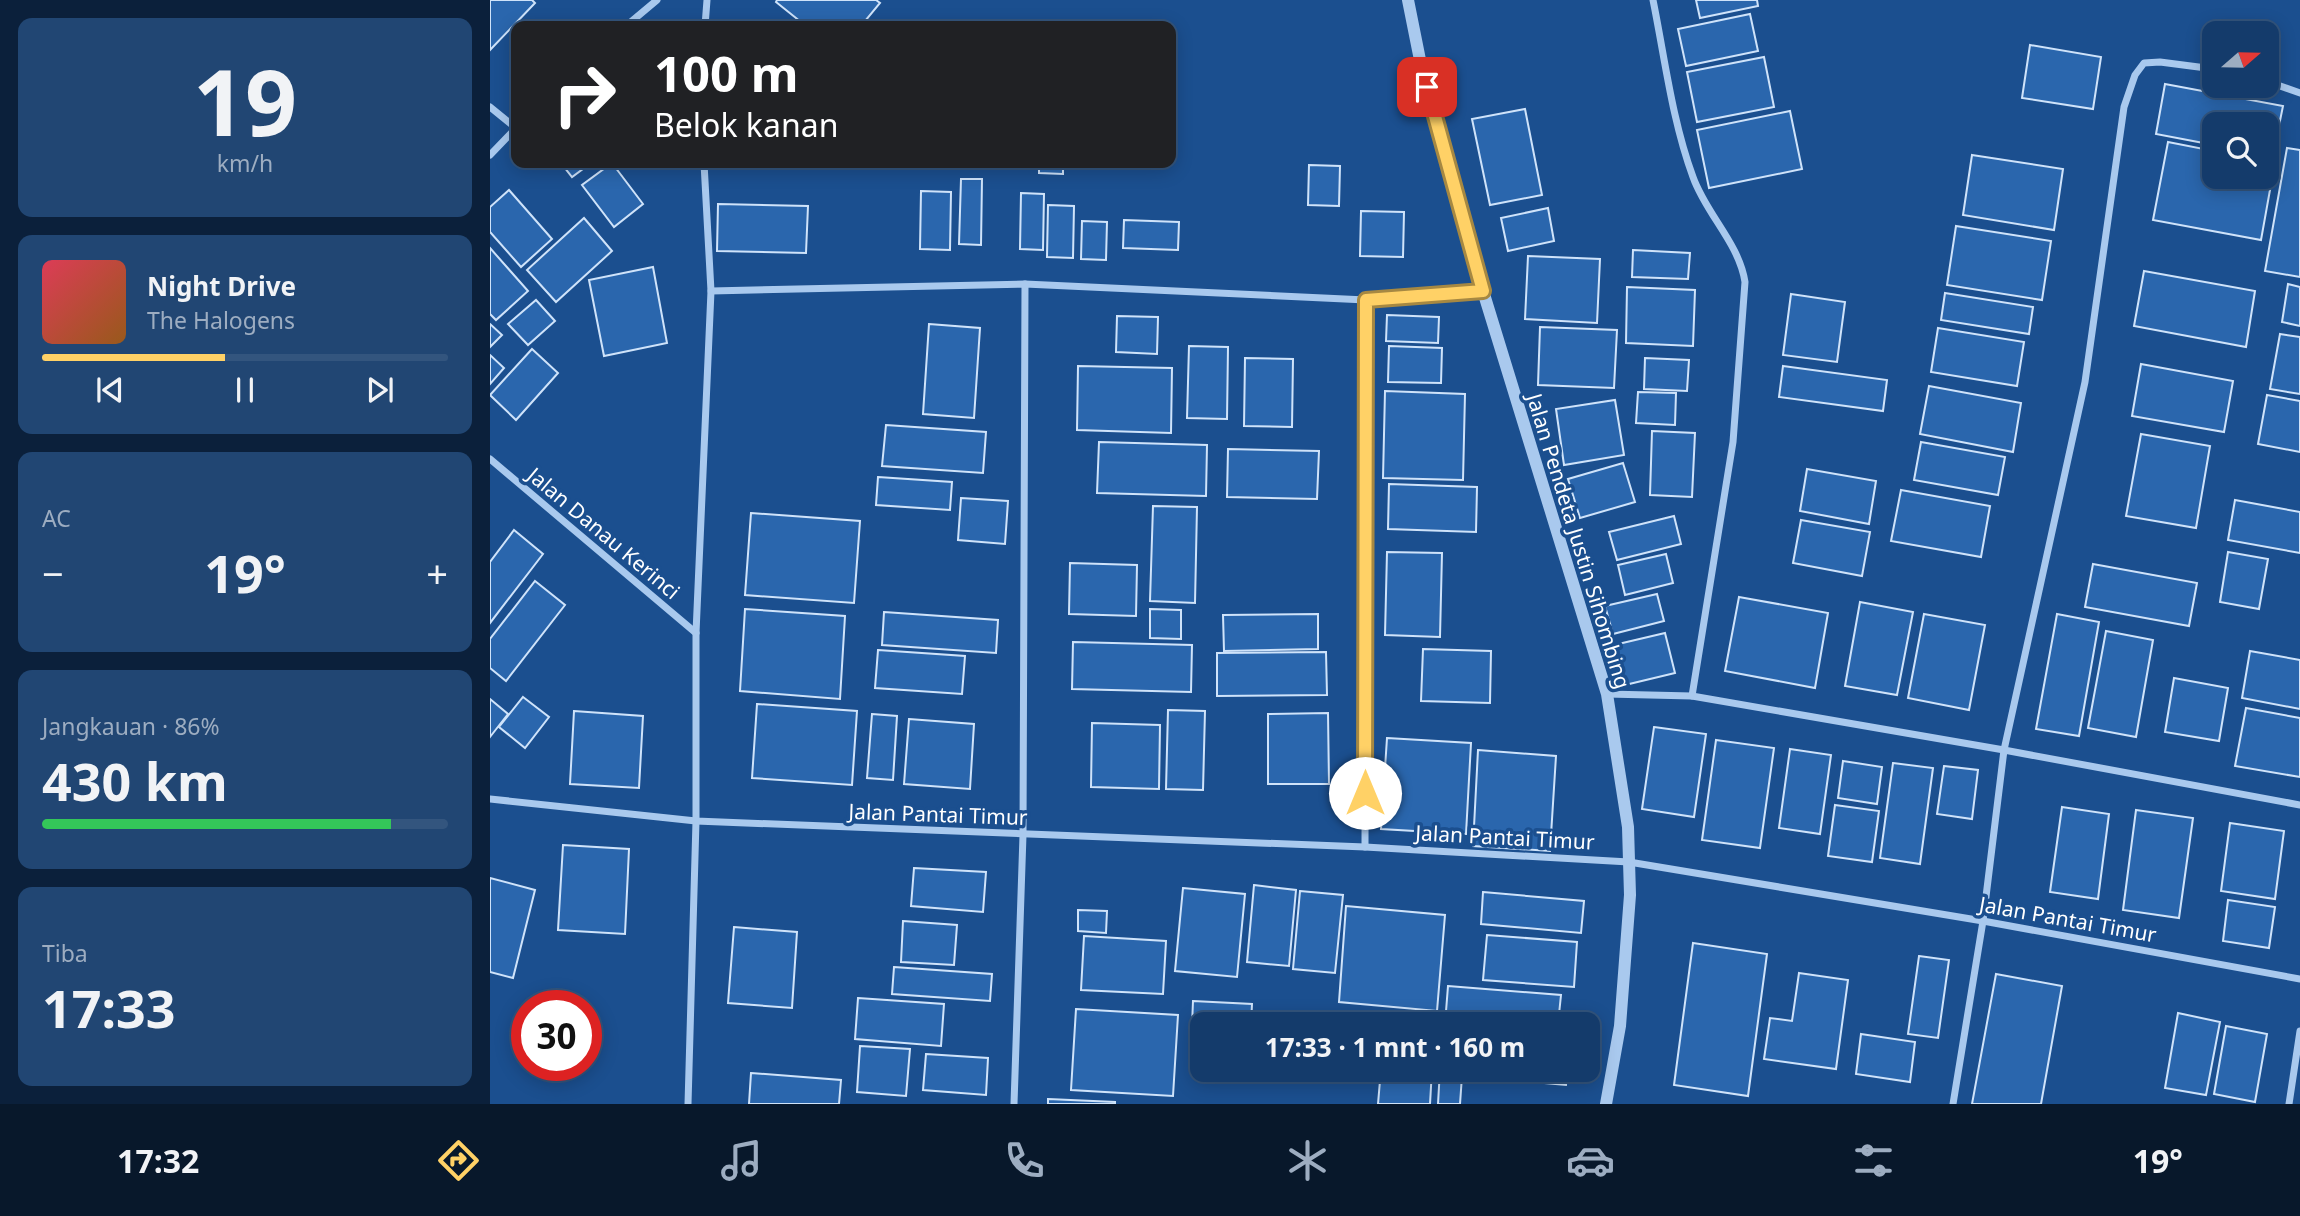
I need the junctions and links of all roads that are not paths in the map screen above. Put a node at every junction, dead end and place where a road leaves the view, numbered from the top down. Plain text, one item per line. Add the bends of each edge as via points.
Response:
1 (657, 0) edge
2 (707, 0) edge
3 (1408, 0) edge
4 (1653, 0) edge
5 (632, 21) edge
6 (705, 21) edge
7 (2202, 67) edge
8 (2279, 86) edge
9 (2300, 93) edge
10 (490, 107) edge
11 (511, 124) edge
12 (511, 133) edge
13 (490, 155) edge
14 (704, 168) edge
15 (1025, 284) junction
16 (711, 291) junction
17 (1483, 291) junction
18 (1366, 300) junction
19 (490, 459) edge
20 (696, 634) junction
21 (1607, 694) junction
22 (1692, 695) junction
23 (2004, 750) junction
24 (490, 799) edge
25 (2300, 805) edge
26 (695, 821) junction
27 (1023, 835) junction
28 (1365, 847) junction
29 (1629, 862) junction
30 (1983, 921) junction
31 (2300, 979) edge
32 (2300, 1031) edge
33 (688, 1104) edge
34 (1014, 1104) edge
35 (1606, 1104) edge
36 (1953, 1104) edge
37 (2289, 1104) edge

1 - 5 street
2 - 6 street
3 - 17 street, Jalan Pendeta Justin Sihombing
4 - 22 street via 1680,138 1694,181 1738,256 1745,282 1733,442
7 - 23 street via 2144,63 2124,107 2085,382
8 - 9 street
10 - 11 street
12 - 13 street
14 - 16 street
15 - 16 street
15 - 18 street
15 - 27 street
16 - 20 street
17 - 18 street
17 - 21 street, Jalan Pendeta Justin Sihombing
18 - 28 street
19 - 20 street, Jalan Danau Kerinci
20 - 26 street
21 - 22 street
21 - 29 street, Jalan Pendeta Justin Sihombing via 1628,827
22 - 23 street
23 - 25 street
23 - 30 street
24 - 26 street, Jalan Pantai Timur
26 - 27 street, Jalan Pantai Timur
26 - 33 street
27 - 28 street, Jalan Pantai Timur
27 - 34 street
28 - 29 street, Jalan Pantai Timur
29 - 30 street, Jalan Pantai Timur
29 - 35 street, Jalan Pendeta Justin Sihombing via 1620,1026
30 - 31 street, Jalan Pantai Timur
30 - 36 street
32 - 37 street

